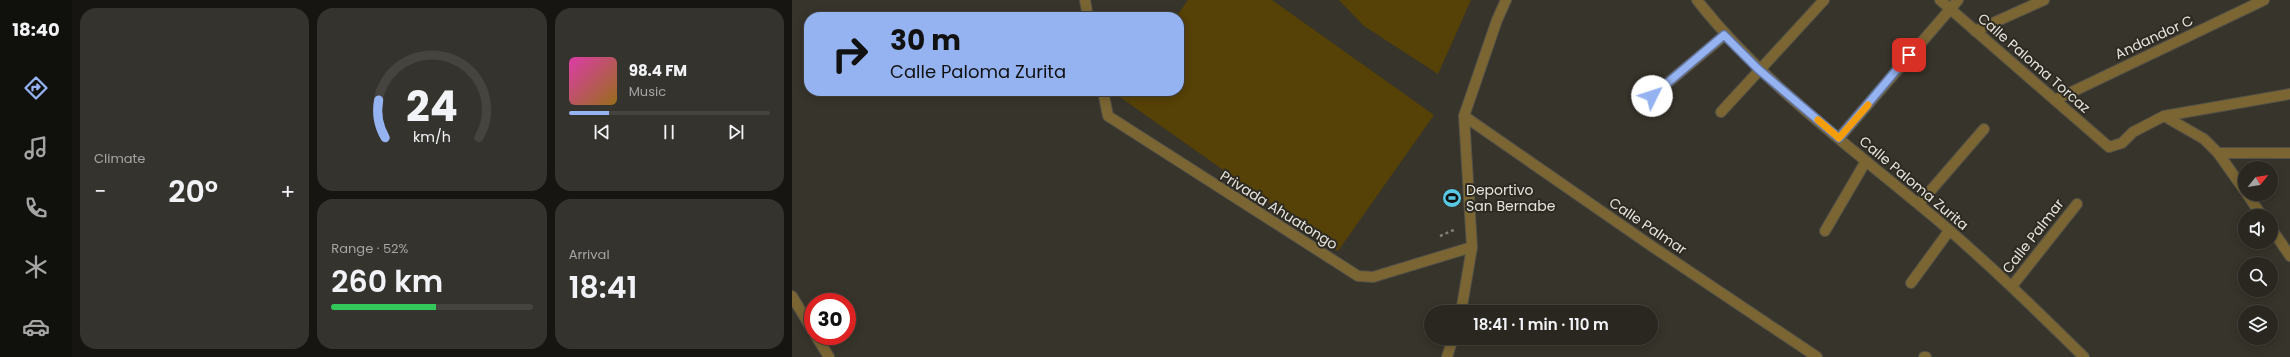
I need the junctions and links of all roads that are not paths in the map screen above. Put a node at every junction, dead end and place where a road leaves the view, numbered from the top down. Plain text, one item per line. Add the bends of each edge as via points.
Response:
1 (1085, 0) edge
2 (1506, 0) edge
3 (1697, 0) edge
4 (1824, 0) edge
5 (1940, 0) edge
6 (1958, 0) edge
7 (2044, 0) edge
8 (2264, 0) edge
9 (1949, 8) junction
10 (1087, 12) edge
11 (1975, 31) junction
12 (1724, 35) junction
13 (1758, 69) junction
14 (2290, 94) edge
15 (1104, 96) edge
16 (1652, 96) dead end
17 (2055, 100) junction
18 (1721, 112) dead end
19 (1464, 116) junction
20 (2164, 116) junction
21 (1984, 130) dead end
22 (1839, 138) junction
23 (2218, 153) junction
24 (2290, 153) edge
25 (1866, 161) junction
26 (2238, 181) edge
27 (1918, 204) junction
28 (2077, 204) dead end
29 (1825, 231) dead end
30 (1950, 231) junction
31 (2278, 238) edge
32 (1472, 247) junction
33 (2290, 256) edge
34 (1911, 283) dead end
35 (2012, 286) junction
36 (792, 296) edge
37 (1462, 305) edge
38 (804, 315) edge
39 (822, 345) edge
40 (1451, 345) edge
41 (829, 357) edge
42 (1447, 357) edge
43 (1817, 357) edge
44 (2084, 357) edge

1 - 10 street
2 - 19 street
3 - 12 street, Calle Paloma Zurita
4 - 13 street
5 - 9 street, Calle Paloma Torcaz
6 - 9 street
7 - 11 street
8 - 17 street, Andandor C
9 - 11 street, Calle Paloma Torcaz
9 - 22 street
11 - 17 street, Calle Paloma Torcaz
12 - 13 street, Calle Paloma Zurita
12 - 16 street
13 - 18 street
13 - 22 street, Calle Paloma Zurita
14 - 20 street
15 - 32 street, Privada Ahuatongo via 1108,116 1358,276 1373,277
17 - 20 street, Calle Paloma Torcaz via 2109,147 2122,143 2133,132
19 - 32 street
19 - 43 street, Calle Palmar
20 - 23 street via 2204,139
21 - 27 street
22 - 25 street, Calle Paloma Zurita
23 - 24 street
23 - 26 street
25 - 27 street, Calle Paloma Zurita
25 - 29 street
27 - 30 street, Calle Paloma Zurita
28 - 35 street, Calle Palmar
30 - 34 street
30 - 35 street, Calle Paloma Zurita
31 - 33 street
32 - 37 street
35 - 44 street, Calle Paloma Zurita
36 - 38 street
39 - 41 street
40 - 42 street

